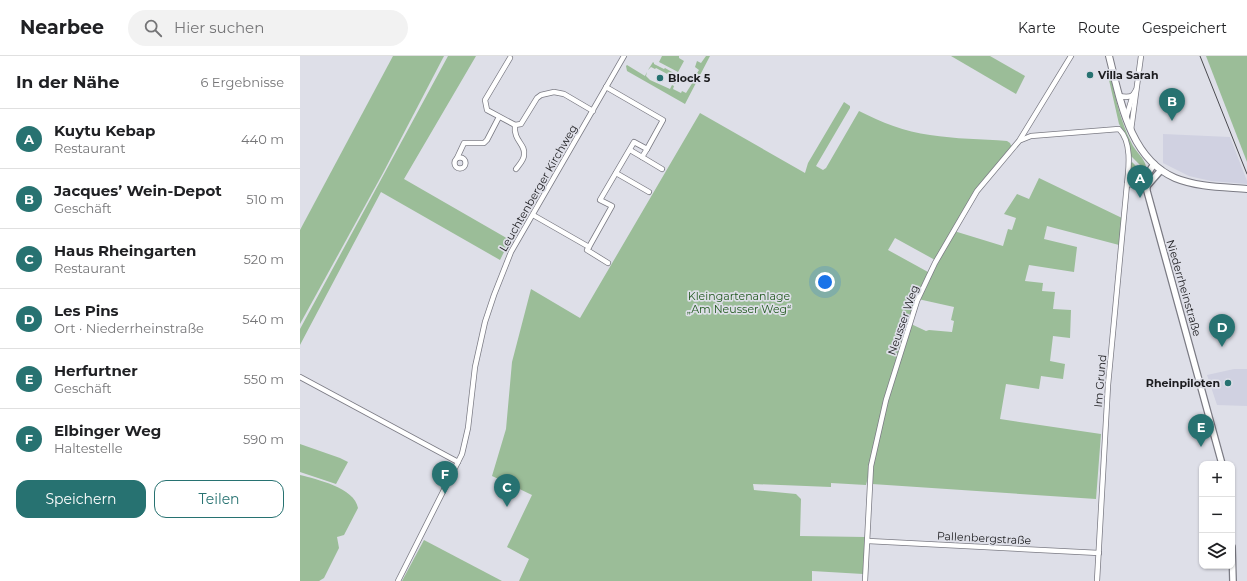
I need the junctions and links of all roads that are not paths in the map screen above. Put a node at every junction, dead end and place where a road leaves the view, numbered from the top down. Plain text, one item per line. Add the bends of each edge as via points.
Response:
1 (624, 56) edge
2 (1071, 56) edge
3 (1109, 56) edge
4 (1141, 56) edge
5 (510, 58) dead end
6 (606, 87) junction
7 (1137, 88) junction
8 (1133, 95) junction
9 (1119, 96) junction
10 (593, 110) junction
11 (499, 117) junction
12 (1126, 118) junction
13 (515, 125) junction
14 (1131, 130) junction
15 (1019, 141) junction
16 (646, 149) junction
17 (630, 150) junction
18 (642, 157) junction
19 (457, 158) dead end
20 (1154, 164) junction
21 (516, 169) dead end
22 (662, 169) dead end
23 (1161, 170) junction
24 (616, 173) junction
25 (1127, 184) junction
26 (1147, 186) junction
27 (1247, 189) edge
28 (649, 192) dead end
29 (533, 215) junction
30 (589, 247) junction
31 (608, 263) dead end
32 (300, 377) edge
33 (1221, 461) edge
34 (458, 462) junction
35 (868, 541) junction
36 (1099, 553) junction
37 (1233, 569) edge
38 (398, 581) edge
39 (865, 581) edge
40 (1097, 581) edge
41 (1233, 581) edge

1 - 6 street, Leuchtenberger Kirchweg
2 - 15 street, Neusser Weg
3 - 9 main road
4 - 7 street
5 - 11 street via 485,100 487,110
6 - 10 street, Leuchtenberger Kirchweg
6 - 16 street via 663,120
7 - 8 street
7 - 14 street
8 - 9 street
8 - 12 street
9 - 12 main road
10 - 13 street via 564,94 554,92 537,98 522,124
10 - 29 street, Leuchtenberger Kirchweg
11 - 13 street
11 - 19 street via 484,143 464,143
12 - 14 main road
13 - 21 street via 516,139 524,155
14 - 20 main road
15 - 25 street via 1031,136 1120,130 1129,157
15 - 35 street, Neusser Weg via 977,192 935,262 917,301 886,400 871,466
16 - 17 street via 634,142
16 - 18 street
17 - 18 street
17 - 24 street
18 - 22 street
20 - 23 main road
20 - 26 street, Niederrheinstraße via 1146,178
23 - 26 street
23 - 27 main road via 1187,182
24 - 28 street
24 - 30 street via 600,200 612,206
25 - 26 street
25 - 36 street, Im Grund via 1108,385
26 - 33 street, Niederrheinstraße
29 - 30 street
29 - 34 street, Leuchtenberger Kirchweg via 511,252 485,322 475,367 468,428
30 - 31 street via 587,250
32 - 34 street
34 - 38 street, Leuchtenberger Kirchweg
35 - 36 street, Pallenbergstraße
35 - 39 street, Neusser Weg
36 - 40 street, Im Grund
37 - 41 street

